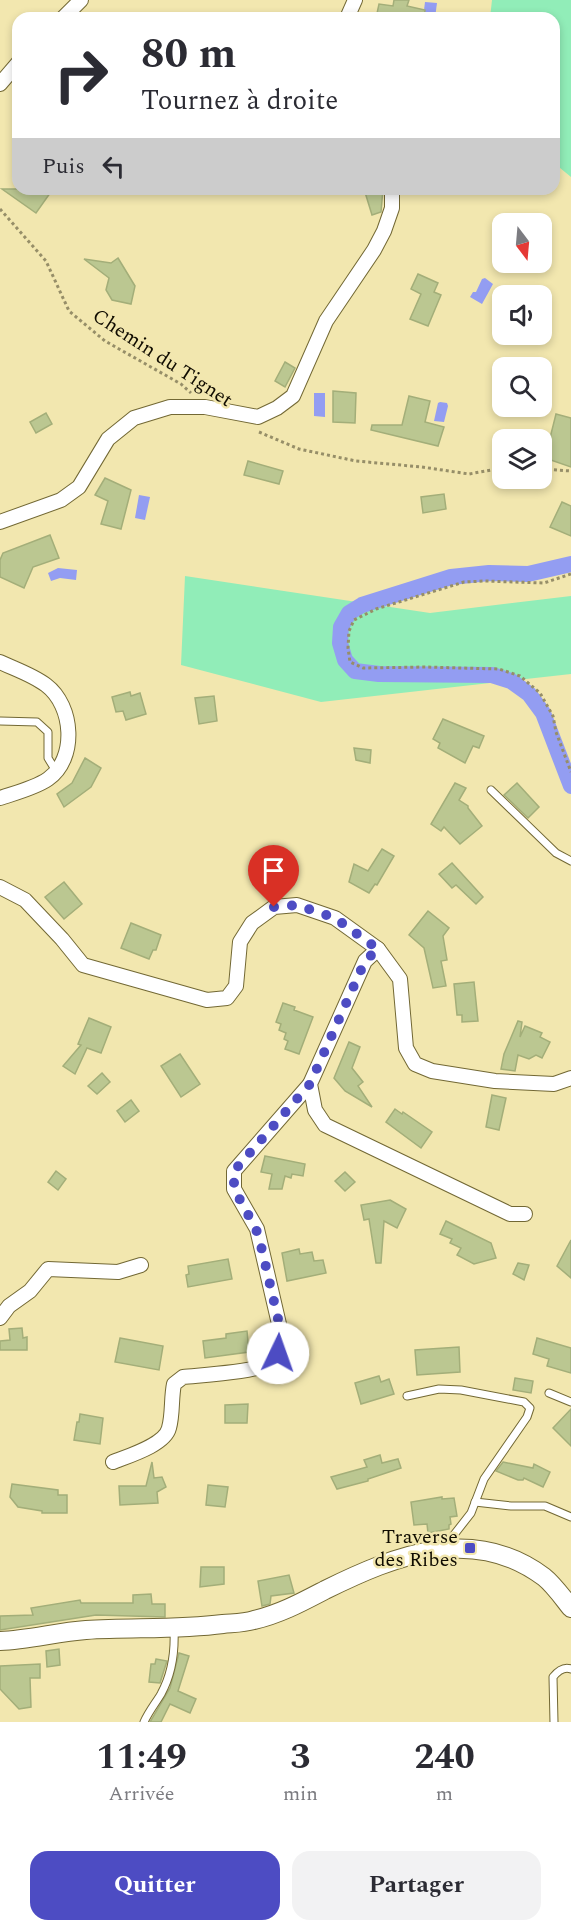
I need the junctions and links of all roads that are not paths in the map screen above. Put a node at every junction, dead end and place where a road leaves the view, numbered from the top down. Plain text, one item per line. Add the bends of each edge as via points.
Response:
1 (81, 0) edge
2 (69, 12) edge
3 (12, 70) edge
4 (0, 84) edge
5 (392, 195) edge
6 (0, 522) edge
7 (0, 662) edge
8 (0, 721) edge
9 (56, 771) junction
10 (491, 790) dead end
11 (0, 798) edge
12 (571, 861) edge
13 (0, 888) edge
14 (378, 949) junction
15 (571, 1078) edge
16 (310, 1084) junction
17 (525, 1214) dead end
18 (141, 1265) dead end
19 (0, 1318) edge
20 (549, 1393) dead end
21 (407, 1396) dead end
22 (571, 1402) edge
23 (113, 1462) dead end
24 (475, 1502) junction
25 (571, 1517) edge
26 (452, 1547) junction
27 (571, 1608) edge
28 (174, 1629) junction
29 (0, 1641) edge
30 (571, 1669) edge
31 (144, 1722) edge
32 (554, 1722) edge

1 - 2 street
3 - 4 street
5 - 6 street via 384,231 326,321 293,396 258,417 205,407 170,407 134,418 108,439 80,487 61,500
7 - 9 street via 46,684 59,699 69,736 66,755
8 - 9 lane via 37,722 48,732 48,758
9 - 11 street via 47,780
10 - 12 lane via 556,853
13 - 14 street via 25,900 83,965 207,1000 227,998 232,992 236,986 240,942 252,923 274,907 297,905 335,918
14 - 15 street via 400,979 406,1048 415,1064 432,1071 495,1081 554,1084
14 - 16 street via 365,961
16 - 17 street via 315,1110 326,1125 510,1214
16 - 23 street via 234,1171 234,1189 256,1229 262,1250 282,1336 278,1353 271,1364 258,1369 183,1377 174,1384 169,1430 162,1439
18 - 19 street via 118,1272 48,1269
20 - 22 lane
21 - 24 lane via 439,1389 461,1390 524,1402 530,1408 484,1479
24 - 25 lane via 545,1506
24 - 26 lane via 453,1536
26 - 27 main road via 508,1557 545,1578
26 - 28 main road via 381,1564 299,1605 253,1620
28 - 29 main road via 87,1630
28 - 31 lane via 169,1676
30 - 32 lane via 558,1671 553,1677

